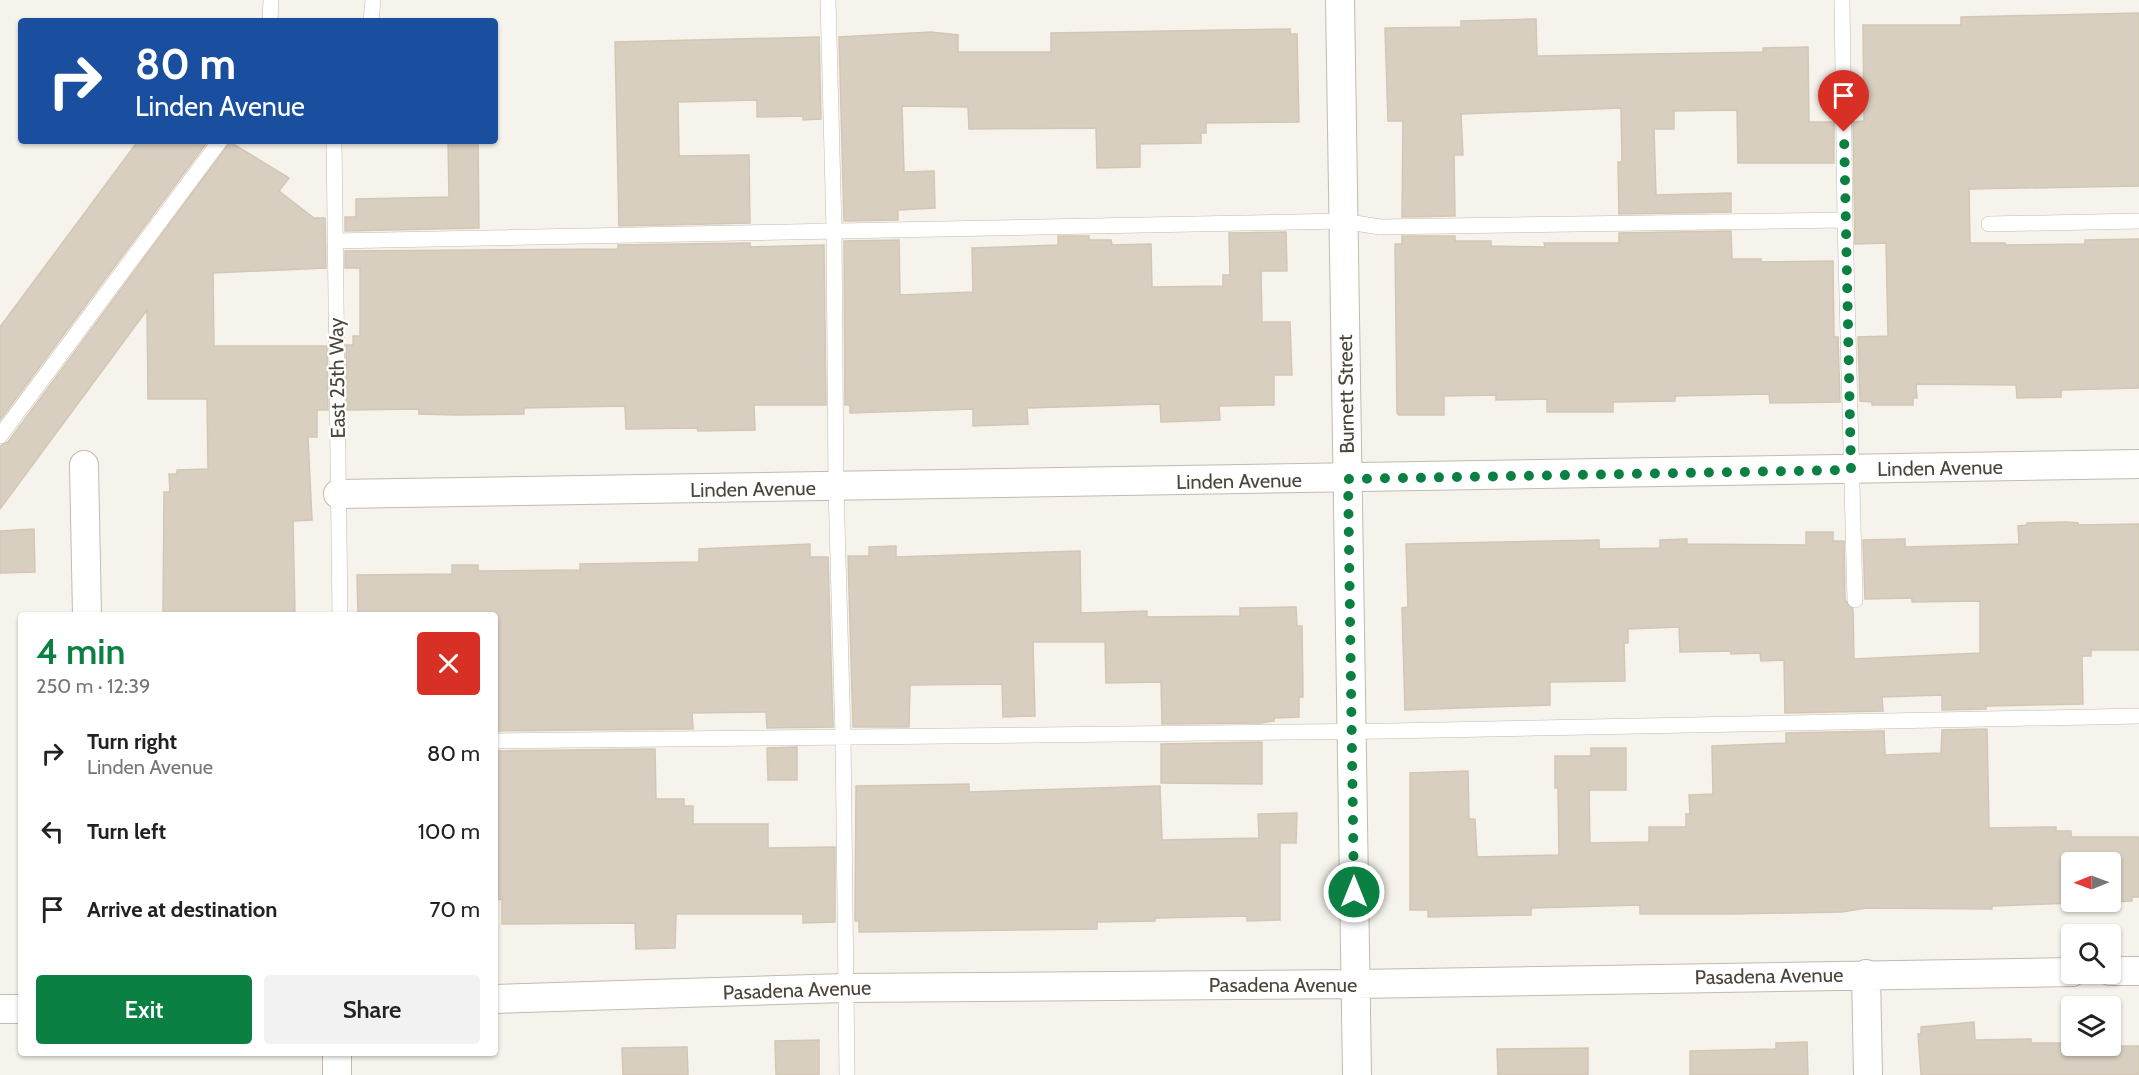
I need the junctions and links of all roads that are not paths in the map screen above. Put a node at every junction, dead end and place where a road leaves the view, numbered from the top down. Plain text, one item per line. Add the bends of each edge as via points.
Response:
1 (271, 0) edge
2 (373, 0) edge
3 (828, 0) edge
4 (1340, 0) edge
5 (1842, 0) edge
6 (270, 18) edge
7 (371, 18) edge
8 (218, 144) edge
9 (334, 144) edge
10 (1845, 220) junction
11 (2139, 220) edge
12 (1342, 221) junction
13 (1989, 224) dead end
14 (834, 229) junction
15 (335, 241) junction
16 (0, 436) edge
17 (2139, 464) edge
18 (84, 465) dead end
19 (1851, 470) junction
20 (1348, 479) junction
21 (836, 488) junction
22 (338, 494) junction
23 (1855, 600) dead end
24 (87, 612) edge
25 (340, 612) edge
26 (2139, 716) edge
27 (1352, 729) junction
28 (843, 736) junction
29 (498, 741) edge
30 (2121, 971) edge
31 (2139, 971) edge
32 (2061, 972) edge
33 (1866, 974) junction
34 (1355, 984) junction
35 (845, 988) junction
36 (498, 999) edge
37 (0, 1009) edge
38 (18, 1009) edge
39 (337, 1056) edge
40 (338, 1075) edge
41 (847, 1075) edge
42 (1357, 1075) edge
43 (1868, 1075) edge

1 - 6 lane
2 - 7 lane
3 - 14 lane
4 - 12 street, Burnett Street
5 - 10 lane
8 - 16 lane
9 - 15 lane, East 25th Way
10 - 12 lane via 1380,227
10 - 19 lane
11 - 13 lane
12 - 14 lane
12 - 20 street, Burnett Street
14 - 15 lane
14 - 21 lane
15 - 22 lane, East 25th Way
17 - 19 street, Linden Avenue
18 - 24 street
19 - 20 street, Linden Avenue
19 - 23 lane
20 - 21 street, Linden Avenue
20 - 27 street, Burnett Street
21 - 22 street, Linden Avenue
21 - 28 lane
22 - 25 lane, East 25th Way
26 - 27 lane
27 - 28 lane
27 - 34 street, Burnett Street
28 - 29 lane
28 - 35 lane
30 - 31 street
32 - 33 street, Pasadena Avenue
33 - 34 street, Pasadena Avenue
33 - 43 street
34 - 35 street, Pasadena Avenue
34 - 42 street, Burnett Street
35 - 36 street, Pasadena Avenue
35 - 41 lane
37 - 38 street
39 - 40 street

